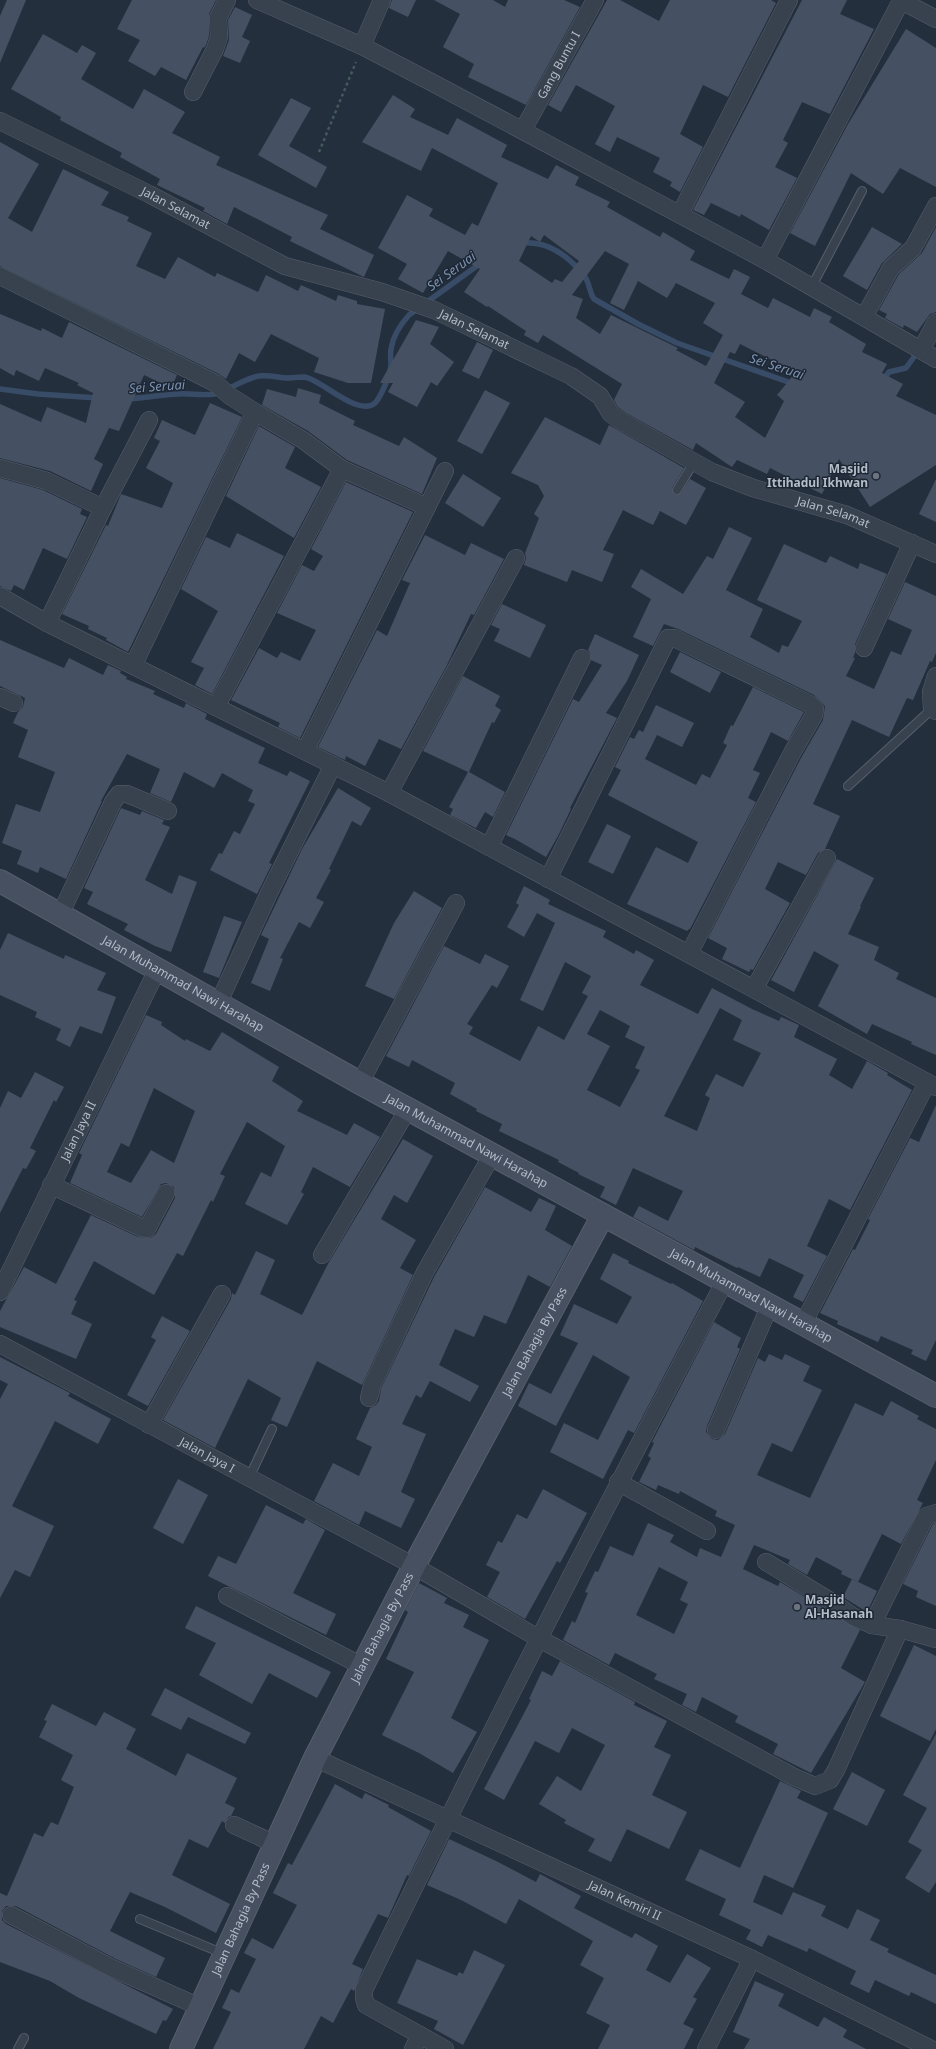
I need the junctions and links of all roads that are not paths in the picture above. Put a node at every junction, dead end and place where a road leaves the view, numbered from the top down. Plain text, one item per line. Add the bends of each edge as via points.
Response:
1 (227, 0) edge
2 (257, 0) edge
3 (382, 0) edge
4 (595, 0) edge
5 (788, 0) edge
6 (901, 0) edge
7 (935, 17) edge
8 (362, 46) junction
9 (193, 92) dead end
10 (0, 122) edge
11 (523, 130) junction
12 (862, 191) dead end
13 (936, 206) edge
14 (680, 214) junction
15 (765, 260) junction
16 (0, 276) edge
17 (812, 286) junction
18 (864, 317) junction
19 (936, 322) edge
20 (921, 350) junction
21 (936, 359) edge
22 (254, 412) junction
23 (149, 420) dead end
24 (694, 462) junction
25 (0, 468) edge
26 (342, 469) junction
27 (445, 471) dead end
28 (677, 490) dead end
29 (427, 507) junction
30 (103, 508) junction
31 (912, 543) junction
32 (936, 554) edge
33 (516, 558) dead end
34 (0, 596) edge
35 (47, 623) junction
36 (864, 648) dead end
37 (582, 658) dead end
38 (134, 664) junction
39 (936, 676) edge
40 (216, 707) junction
41 (934, 710) edge
42 (305, 750) junction
43 (333, 765) junction
44 (848, 786) dead end
45 (389, 793) junction
46 (168, 811) dead end
47 (489, 847) junction
48 (827, 858) dead end
49 (548, 879) junction
50 (0, 881) edge
51 (456, 903) dead end
52 (60, 915) junction
53 (689, 954) junction
54 (156, 970) junction
55 (754, 989) junction
56 (218, 1004) junction
57 (360, 1083) junction
58 (932, 1085) edge
59 (408, 1109) junction
60 (492, 1155) junction
61 (51, 1185) junction
62 (166, 1193) dead end
63 (603, 1215) junction
64 (322, 1255) dead end
65 (725, 1281) junction
66 (0, 1292) edge
67 (222, 1294) dead end
68 (770, 1306) junction
69 (803, 1324) junction
70 (0, 1344) edge
71 (936, 1396) edge
72 (368, 1398) dead end
73 (149, 1425) junction
74 (272, 1429) dead end
75 (716, 1430) dead end
76 (249, 1478) junction
77 (618, 1482) junction
78 (936, 1513) edge
79 (707, 1531) dead end
80 (766, 1562) dead end
81 (414, 1566) junction
82 (227, 1596) dead end
83 (872, 1625) junction
84 (900, 1629) junction
85 (538, 1638) junction
86 (936, 1639) edge
87 (362, 1666) junction
88 (315, 1758) junction
89 (448, 1818) junction
90 (234, 1825) dead end
91 (275, 1844) junction
92 (11, 1916) dead end
93 (140, 1919) dead end
94 (224, 1955) junction
95 (752, 1959) junction
96 (200, 2007) junction
97 (24, 2038) dead end
98 (416, 2042) edge
99 (18, 2049) edge
100 (181, 2049) edge
101 (445, 2049) edge
102 (706, 2049) edge
103 (931, 2049) edge

1 - 9 street via 218,18 219,37 215,49
2 - 8 street
3 - 8 street
4 - 11 street, Gang Buntu I
5 - 14 street
6 - 7 street
6 - 15 street
8 - 11 street
10 - 24 street, Jalan Selamat via 149,194 284,266 418,303 571,376 600,396 611,414 621,421
11 - 14 street
12 - 17 lane
13 - 18 street via 913,248 891,268
14 - 15 street
15 - 17 street
16 - 22 street via 215,383
17 - 18 street
18 - 20 street
19 - 20 street
20 - 21 street
22 - 26 street via 303,440
22 - 38 street
23 - 30 street
24 - 28 lane
24 - 31 street, Jalan Selamat via 753,488 848,515
25 - 30 street via 47,481
26 - 29 street
26 - 40 street
27 - 29 street
29 - 42 street
30 - 35 street
31 - 32 street, Jalan Selamat
31 - 36 street
33 - 45 street
34 - 35 street
35 - 38 street
37 - 47 street
38 - 40 street
39 - 41 street via 931,692
40 - 42 street
41 - 44 lane
42 - 43 street
43 - 45 street
43 - 56 street via 270,891
45 - 47 street
46 - 52 street via 127,794 119,794
47 - 49 street
48 - 55 street
49 - 53 street
49 - 53 street via 668,638 674,638 810,704 815,709 814,714
50 - 52 main road, Jalan Muhammad Nawi Harahap
51 - 57 street
52 - 54 main road, Jalan Muhammad Nawi Harahap
53 - 55 street
54 - 56 main road, Jalan Muhammad Nawi Harahap
54 - 61 street, Jalan Jaya II
55 - 58 street
56 - 57 main road, Jalan Muhammad Nawi Harahap
57 - 59 main road, Jalan Muhammad Nawi Harahap
58 - 69 street
59 - 60 main road, Jalan Muhammad Nawi Harahap
59 - 64 street
60 - 63 main road, Jalan Muhammad Nawi Harahap
60 - 72 street via 425,1272
61 - 62 street via 147,1229
61 - 66 street, Jalan Jaya II
63 - 65 main road, Jalan Muhammad Nawi Harahap
63 - 81 main road, Jalan Bahagia By Pass
65 - 68 main road, Jalan Muhammad Nawi Harahap
65 - 77 street
67 - 73 street
68 - 69 main road, Jalan Muhammad Nawi Harahap
68 - 75 street
69 - 71 main road, Jalan Muhammad Nawi Harahap
70 - 73 street, Jalan Jaya I
73 - 76 street, Jalan Jaya I
74 - 76 lane
76 - 81 street, Jalan Jaya I
77 - 79 street
77 - 85 street
78 - 83 street via 928,1515 924,1520
80 - 83 street via 854,1617
81 - 85 street, Jalan Jaya I
81 - 87 main road, Jalan Bahagia By Pass
82 - 87 street
83 - 84 street
84 - 85 street, Jalan Jaya I via 836,1770 830,1780 816,1786 794,1777
84 - 86 street
85 - 89 street
87 - 88 main road, Jalan Bahagia By Pass
88 - 89 street, Jalan Kemiri II
88 - 91 main road, Jalan Bahagia By Pass
89 - 95 street, Jalan Kemiri II
89 - 98 street via 364,1990 366,2005
90 - 91 street
91 - 94 main road, Jalan Bahagia By Pass
92 - 96 street via 112,1968
93 - 94 lane
94 - 96 main road, Jalan Bahagia By Pass
95 - 102 street
95 - 103 street, Jalan Kemiri II
96 - 100 main road, Jalan Bahagia By Pass
97 - 99 lane
98 - 101 street

